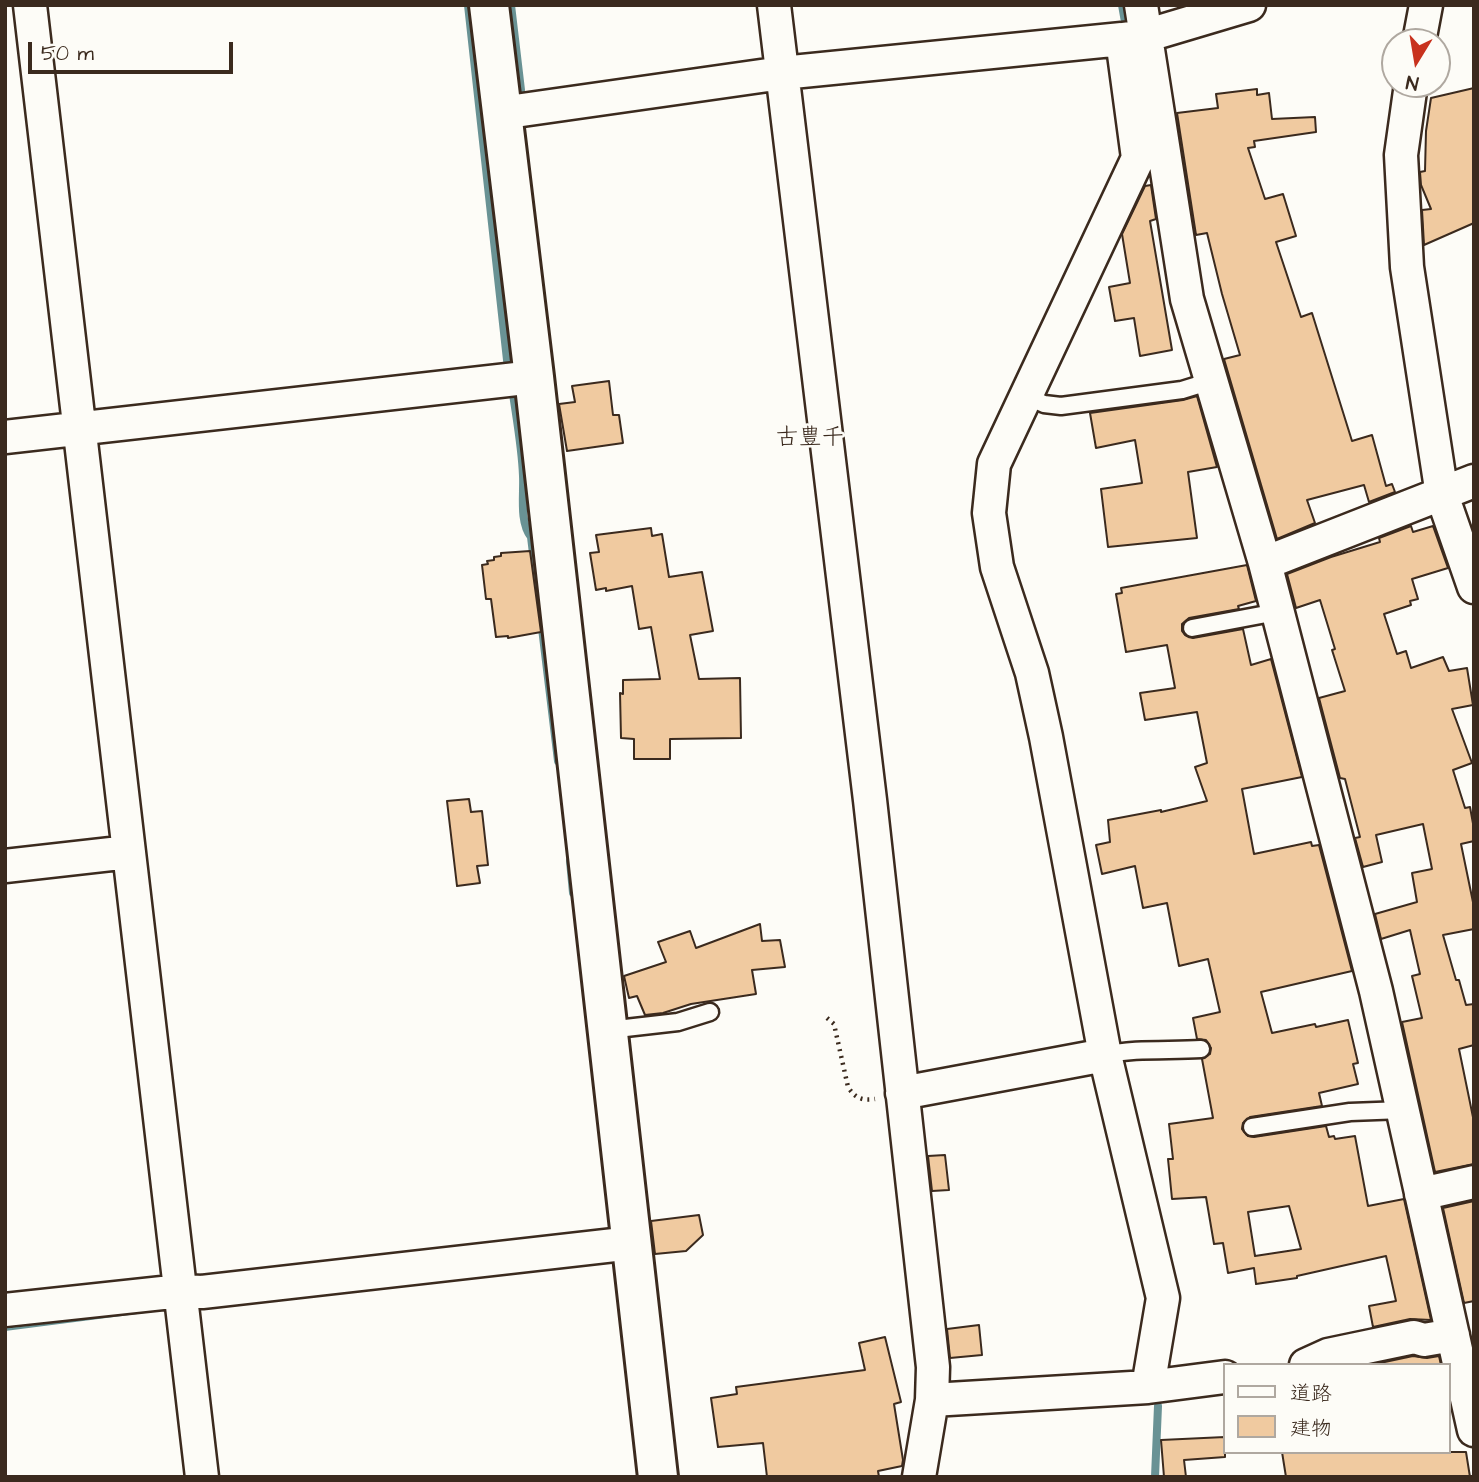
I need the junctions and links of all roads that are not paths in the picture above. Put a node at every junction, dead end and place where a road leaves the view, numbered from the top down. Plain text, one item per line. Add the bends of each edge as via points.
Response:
1 (30, 5) edge
2 (489, 5) edge
3 (774, 5) edge
4 (1249, 5) edge
5 (1426, 5) edge
6 (1136, 27) edge
7 (1422, 28) edge
8 (782, 73) junction
9 (1409, 98) edge
10 (501, 113) junction
11 (534, 377) junction
12 (1211, 381) junction
13 (1026, 396) junction
14 (79, 428) junction
15 (5, 437) edge
16 (1474, 481) edge
17 (1442, 495) junction
18 (1265, 563) junction
19 (1474, 587) edge
20 (1278, 612) junction
21 (1192, 628) dead end
22 (129, 852) junction
23 (5, 866) edge
24 (710, 1012) dead end
25 (608, 1030) junction
26 (1201, 1049) dead end
27 (1105, 1055) junction
28 (893, 1095) junction
29 (1403, 1110) junction
30 (1252, 1127) dead end
31 (1474, 1182) edge
32 (1421, 1194) junction
33 (632, 1243) junction
34 (181, 1291) junction
35 (5, 1310) edge
36 (1453, 1335) junction
37 (1311, 1363) edge
38 (1224, 1377) edge
39 (1148, 1387) junction
40 (932, 1399) junction
41 (1474, 1430) edge
42 (202, 1477) edge
43 (658, 1477) edge
44 (919, 1477) edge

1 - 14 street
2 - 10 street
3 - 8 street
4 - 6 street
5 - 7 street
6 - 8 street
6 - 12 street via 1187,299
6 - 13 street via 1138,158
8 - 10 street
8 - 28 street via 870,800
9 - 17 street via 1401,155 1406,267
10 - 11 street
11 - 14 street
11 - 25 street
12 - 13 lane via 1182,390 1070,405 1044,404
12 - 18 street
13 - 27 street via 994,464 989,513 997,567 1046,737
14 - 15 street
14 - 22 street
16 - 17 street
17 - 18 street
17 - 19 street
18 - 20 street
20 - 21 lane
20 - 29 street
22 - 23 street
22 - 34 street
24 - 25 lane via 678,1022
25 - 33 street
26 - 27 lane via 1125,1050
27 - 28 street
27 - 39 street via 1163,1298
28 - 40 street via 933,1367
29 - 30 lane via 1350,1112
29 - 32 street
31 - 32 street
32 - 36 street
33 - 34 street
33 - 43 street
34 - 35 street
34 - 42 street
36 - 37 street via 1424,1340 1414,1337
36 - 41 street
38 - 39 street
39 - 40 street
40 - 44 street

